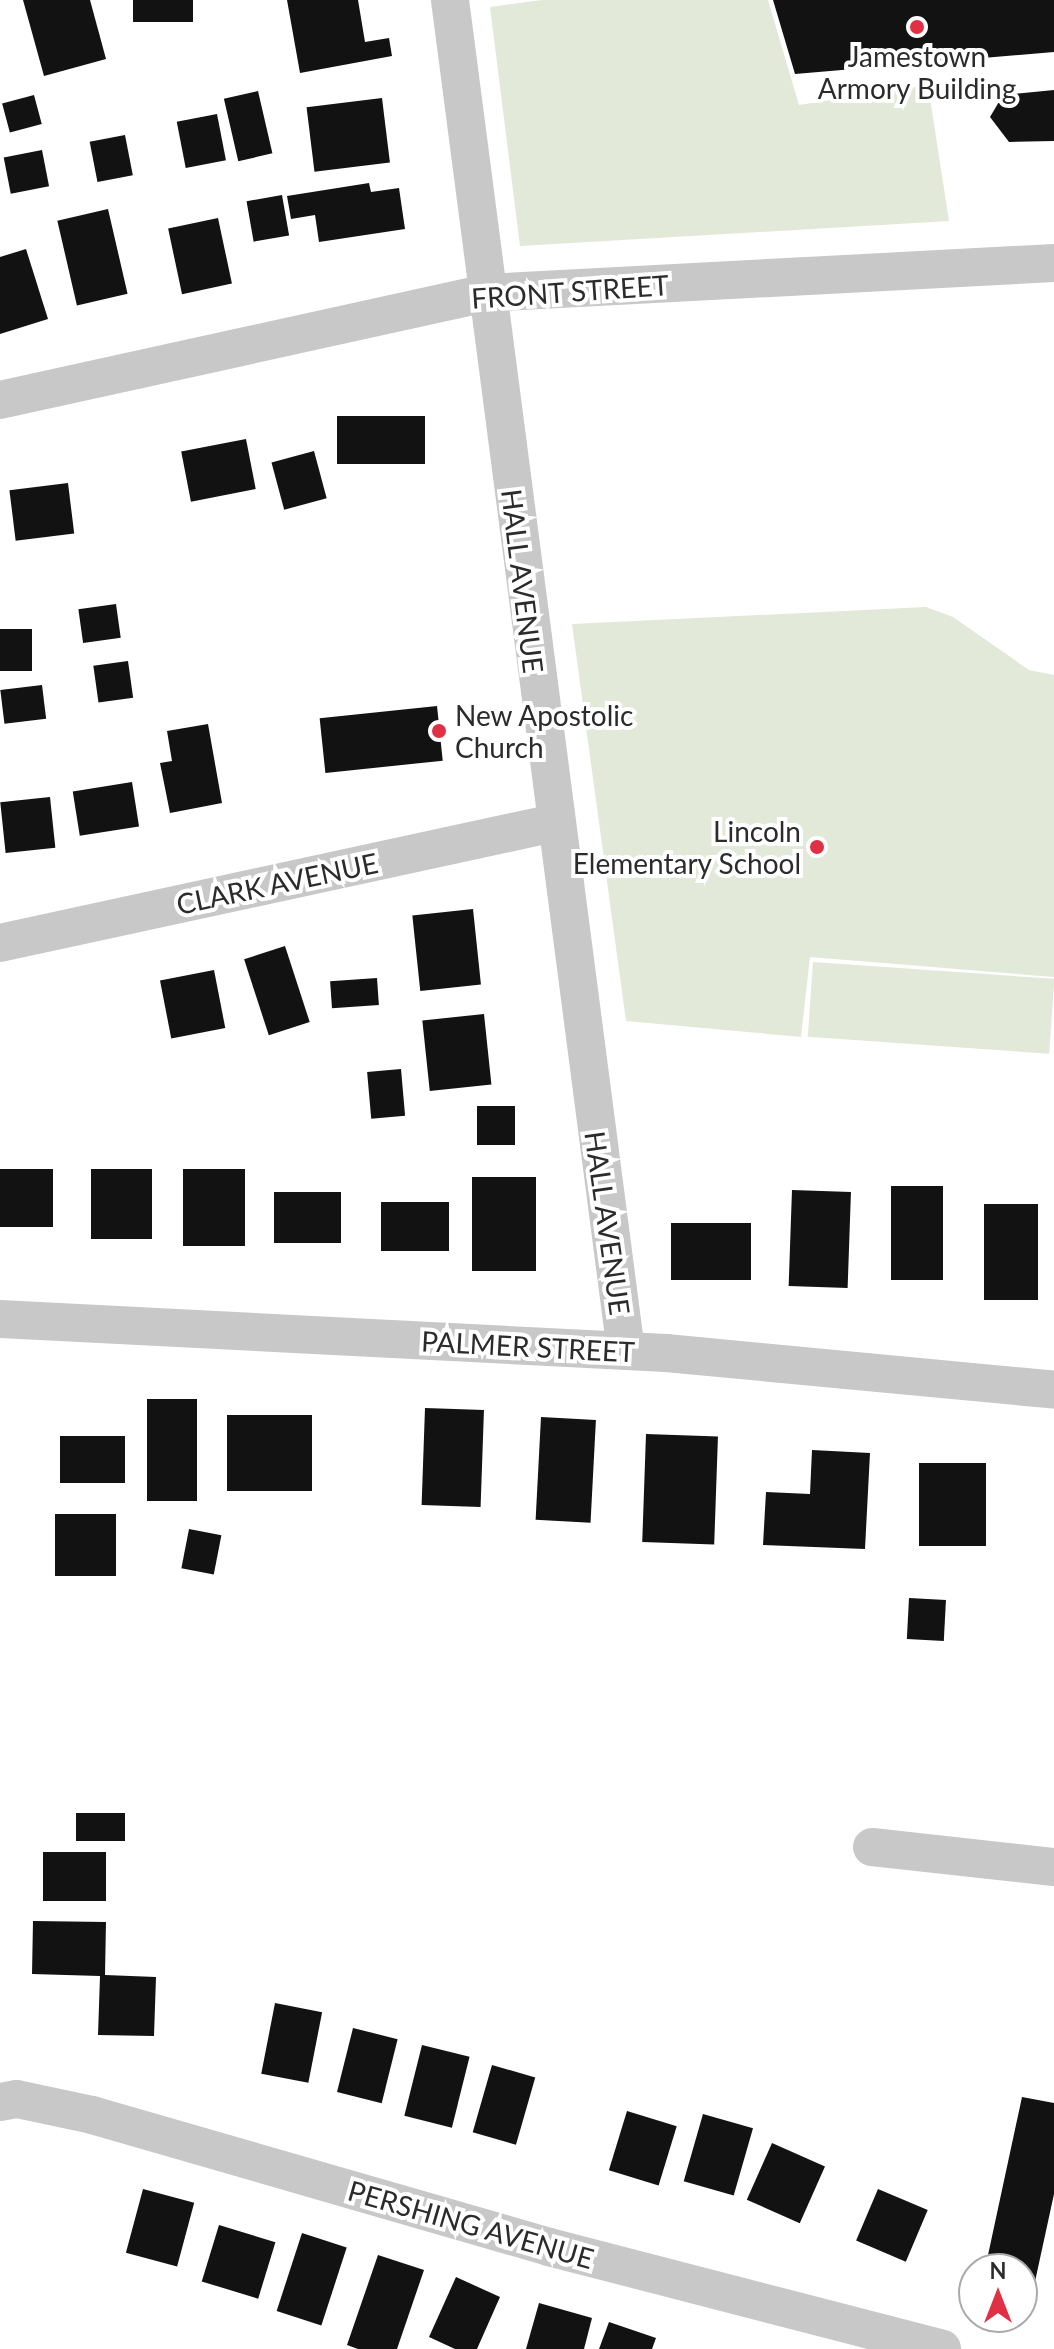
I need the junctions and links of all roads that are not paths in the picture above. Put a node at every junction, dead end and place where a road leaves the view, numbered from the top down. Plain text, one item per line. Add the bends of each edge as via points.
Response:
1 (450, 0) edge
2 (1054, 263) edge
3 (485, 293) junction
4 (0, 400) edge
5 (554, 823) junction
6 (0, 943) edge
7 (0, 1319) edge
8 (626, 1351) junction
9 (1054, 1390) edge
10 (872, 1847) dead end
11 (1054, 1867) edge
12 (0, 2102) edge
13 (942, 2349) edge

1 - 3 street, HALL AVENUE
2 - 3 street, FRONT STREET
3 - 4 street, FRONT STREET
3 - 5 street, HALL AVENUE
5 - 6 street, CLARK AVENUE
5 - 8 street, HALL AVENUE
7 - 8 street, PALMER STREET
8 - 9 street, PALMER STREET
10 - 11 street
12 - 13 street, PERSHING AVENUE via 17,2099 92,2115 549,2247

